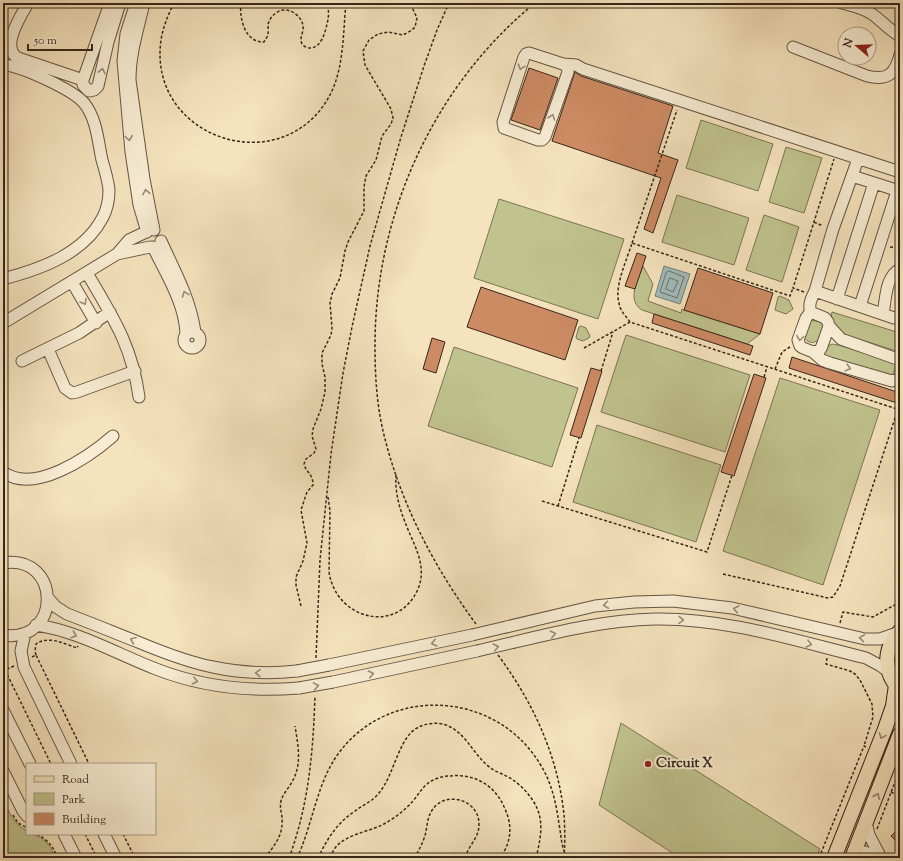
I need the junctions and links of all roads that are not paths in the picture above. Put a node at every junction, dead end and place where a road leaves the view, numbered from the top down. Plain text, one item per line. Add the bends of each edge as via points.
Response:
1 (28, 3) edge
2 (110, 3) edge
3 (120, 3) edge
4 (136, 3) edge
5 (144, 3) edge
6 (842, 3) edge
7 (900, 36) edge
8 (793, 46) dead end
9 (6, 50) edge
10 (900, 55) edge
11 (3, 65) edge
12 (27, 66) junction
13 (565, 69) junction
14 (83, 89) junction
15 (858, 159) junction
16 (900, 172) edge
17 (852, 176) junction
18 (874, 183) junction
19 (899, 193) edge
20 (149, 231) junction
21 (155, 245) junction
22 (117, 254) junction
23 (900, 269) edge
24 (87, 272) junction
25 (3, 279) edge
26 (72, 282) junction
27 (813, 296) junction
28 (837, 299) junction
29 (860, 306) junction
30 (110, 312) junction
31 (811, 314) junction
32 (883, 314) junction
33 (900, 317) edge
34 (3, 323) edge
35 (96, 323) junction
36 (829, 326) junction
37 (190, 333) dead end
38 (841, 339) junction
39 (823, 344) junction
40 (48, 349) junction
41 (813, 352) junction
42 (900, 360) edge
43 (22, 361) dead end
44 (135, 371) junction
45 (900, 379) edge
46 (139, 397) dead end
47 (113, 436) dead end
48 (3, 472) edge
49 (5, 561) edge
50 (48, 598) junction
51 (36, 626) junction
52 (900, 632) edge
53 (25, 633) junction
54 (3, 635) edge
55 (22, 659) junction
56 (889, 672) junction
57 (898, 688) edge
58 (3, 710) edge
59 (900, 734) edge
60 (30, 763) edge
61 (70, 763) edge
62 (3, 771) edge
63 (26, 814) edge
64 (866, 822) junction
65 (64, 835) edge
66 (104, 835) edge
67 (852, 857) edge
68 (76, 858) edge
69 (116, 858) edge
70 (834, 858) edge
71 (873, 858) edge
72 (880, 858) edge

1 - 9 street via 8,38
2 - 14 street
14 -> 3 street via 92,91 98,86
4 -> 20 street via 126,34 123,61 131,152 139,205
20 -> 5 street via 130,80 133,46
6 - 7 street via 865,10
8 - 10 street via 877,78 892,73
9 - 12 street
11 - 12 street
12 - 14 street
12 - 14 street via 68,90
13 -> 13 street via 526,54 503,122 504,128 536,140 543,139
13 - 15 street via 583,69
14 - 25 street via 109,190 105,211 92,232 64,256 41,268
15 - 16 street
15 - 17 street
17 - 18 street
17 - 27 street
18 - 19 street
18 - 28 street
19 - 29 street
20 - 21 street via 159,233
20 - 21 street via 144,241
20 - 22 street via 129,240
21 - 22 street
21 - 37 street via 187,297 192,314
22 - 24 street
23 - 32 street via 894,272 890,280
24 - 26 street
24 - 30 street
26 - 34 street
26 -> 35 street
27 - 28 street
27 - 31 street via 809,306
28 - 29 street
29 - 32 street
30 - 35 street
30 - 44 street via 122,335
31 - 36 street via 825,318
31 -> 41 street via 806,318 799,344
32 - 33 street
35 - 40 street
36 - 38 street
36 - 39 street
38 - 39 street
38 - 42 street
39 - 41 street via 820,350
40 - 43 street
40 - 44 street via 65,388 72,393
41 -> 45 street via 830,363 888,380
44 - 46 street
47 - 48 street via 84,458 47,475 22,479
49 - 50 street via 25,564 34,570 44,582
50 - 51 street via 45,614
52 -> 50 street, bridge via 887,637 858,638 732,608 674,601 634,602 595,606 297,671 249,672 196,664 168,654 68,614 56,607
51 - 53 street
51 -> 56 street, bridge via 54,628 81,637 173,675 210,685 250,690 299,688 333,682 598,624 636,620 674,619 732,625 866,658
52 - 56 main road via 889,648
53 - 54 street
53 - 55 street via 21,645
54 - 55 street
55 - 61 street
56 - 57 main road
57 -> 70 main road via 885,729
58 - 60 street
64 -> 59 main road
62 - 63 street
64 - 67 main road
64 - 72 street
65 - 68 street
66 - 69 street
67 - 71 street via 865,852

